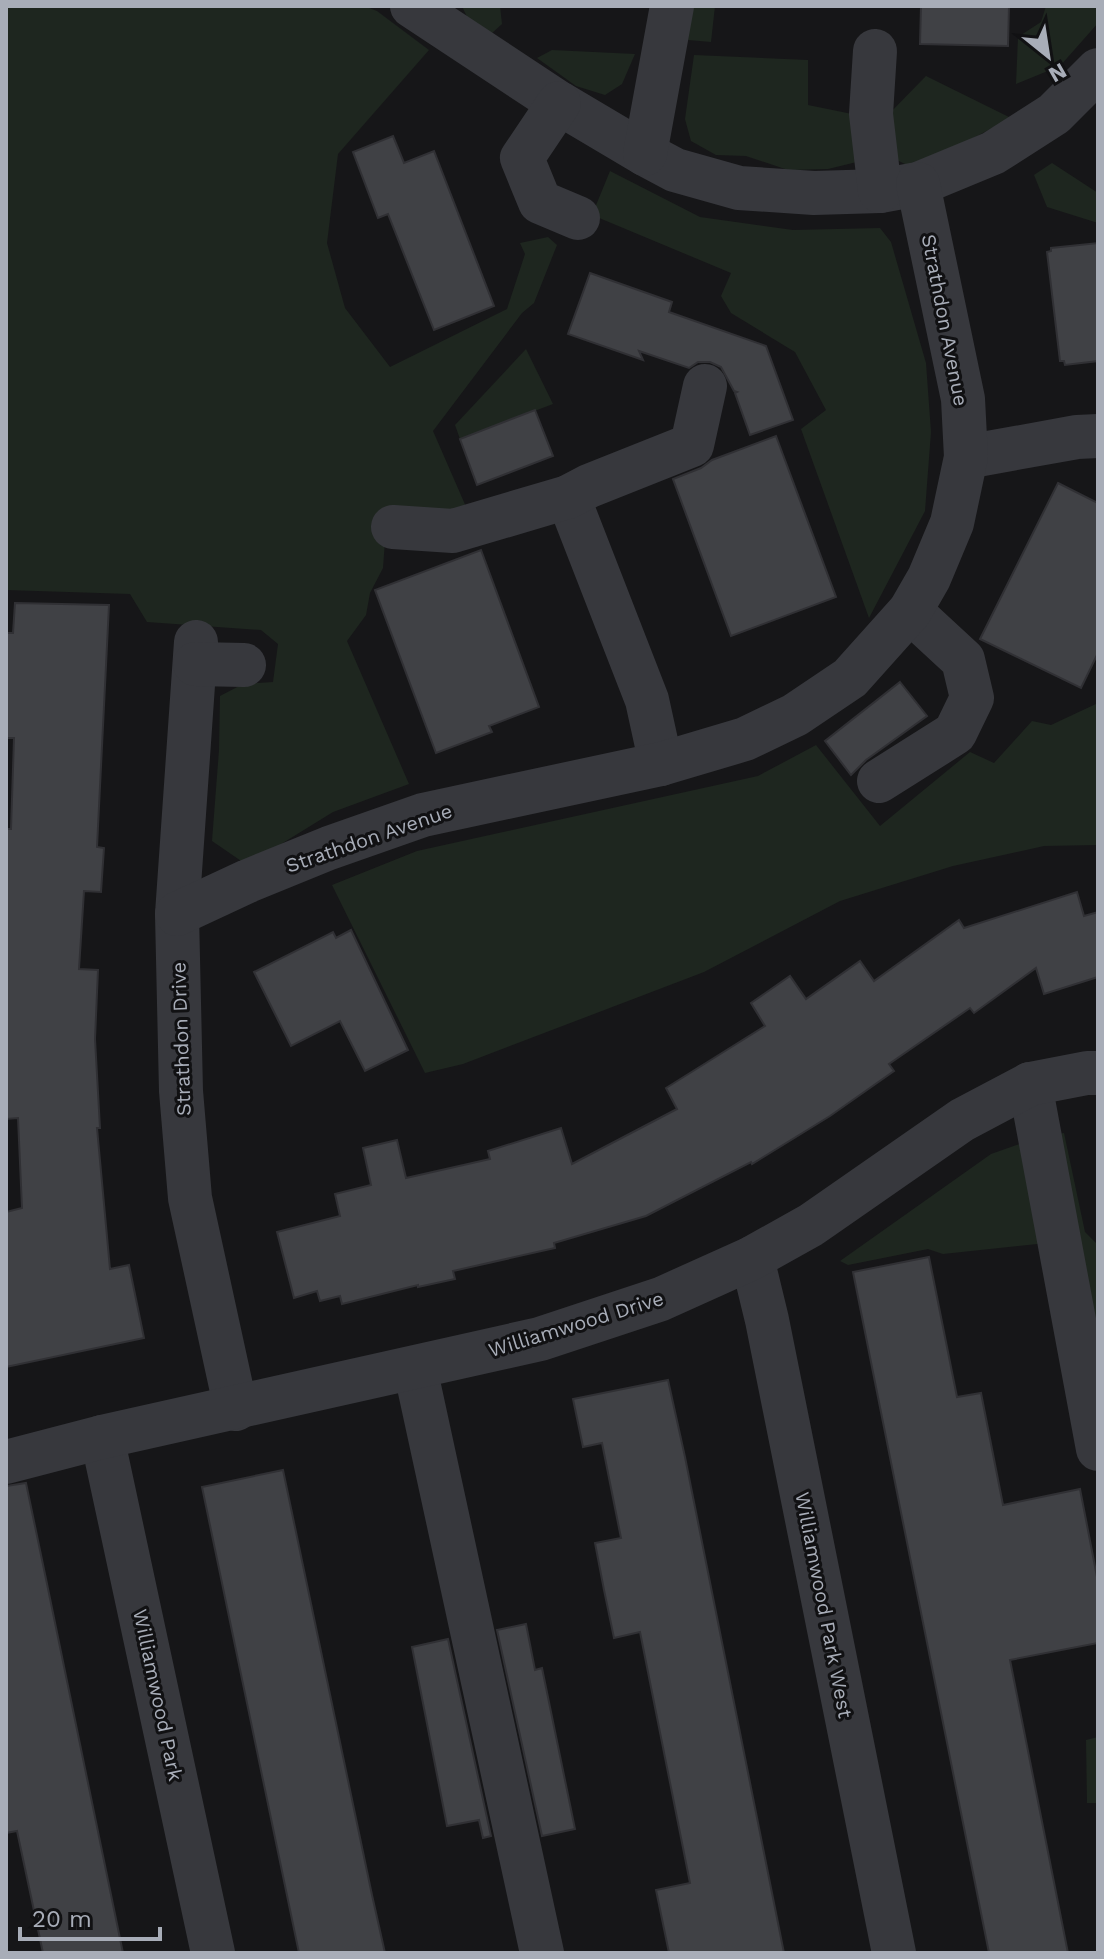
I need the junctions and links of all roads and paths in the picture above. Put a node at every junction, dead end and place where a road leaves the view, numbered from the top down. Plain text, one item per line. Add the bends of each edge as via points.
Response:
1 (672, 6) edge
2 (428, 11) edge
3 (875, 51) dead end
4 (1098, 70) edge
5 (559, 103) junction
6 (645, 154) junction
7 (899, 188) junction
8 (578, 218) dead end
9 (705, 386) dead end
10 (1098, 436) edge
11 (966, 457) junction
12 (568, 497) junction
13 (393, 527) dead end
14 (910, 611) junction
15 (244, 665) dead end
16 (661, 764) junction
17 (879, 781) dead end
18 (177, 914) junction
19 (1098, 1073) edge
20 (1030, 1084) junction
21 (752, 1258) junction
22 (415, 1368) junction
23 (236, 1409) junction
24 (102, 1437) junction
25 (1098, 1449) edge
26 (6, 1462) edge
27 (213, 1953) edge
28 (542, 1953) edge
29 (894, 1953) edge

1 - 6 street
2 - 5 street
3 - 7 street, Strathdon Avenue via 871,114
4 - 7 street via 1054,114 993,153
5 - 6 street
5 - 8 street via 522,158 540,202
6 - 7 street via 675,170 739,188 814,193
7 - 11 street, Strathdon Avenue via 963,399
9 - 12 street via 692,445
10 - 11 street
11 - 14 street, Strathdon Avenue via 952,523
12 - 13 street via 453,531
12 - 16 street via 647,700
14 - 16 street, Strathdon Avenue via 850,678 795,715 745,739
14 - 17 street via 963,660 972,698 955,733
15 - 18 street, Strathdon Drive via 196,653
16 - 18 street, Strathdon Avenue via 423,815 302,859
18 - 23 street, Strathdon Drive via 181,1091 190,1198
19 - 20 street, Williamwood Drive
20 - 21 street, Williamwood Drive via 962,1120 811,1225
20 - 25 street
21 - 22 street, Williamwood Drive via 646,1304 540,1339
21 - 29 street, Williamwood Park West
22 - 23 street, Williamwood Drive
22 - 28 street
23 - 24 street, Williamwood Drive
24 - 26 street, Williamwood Drive
24 - 27 street, Williamwood Park

